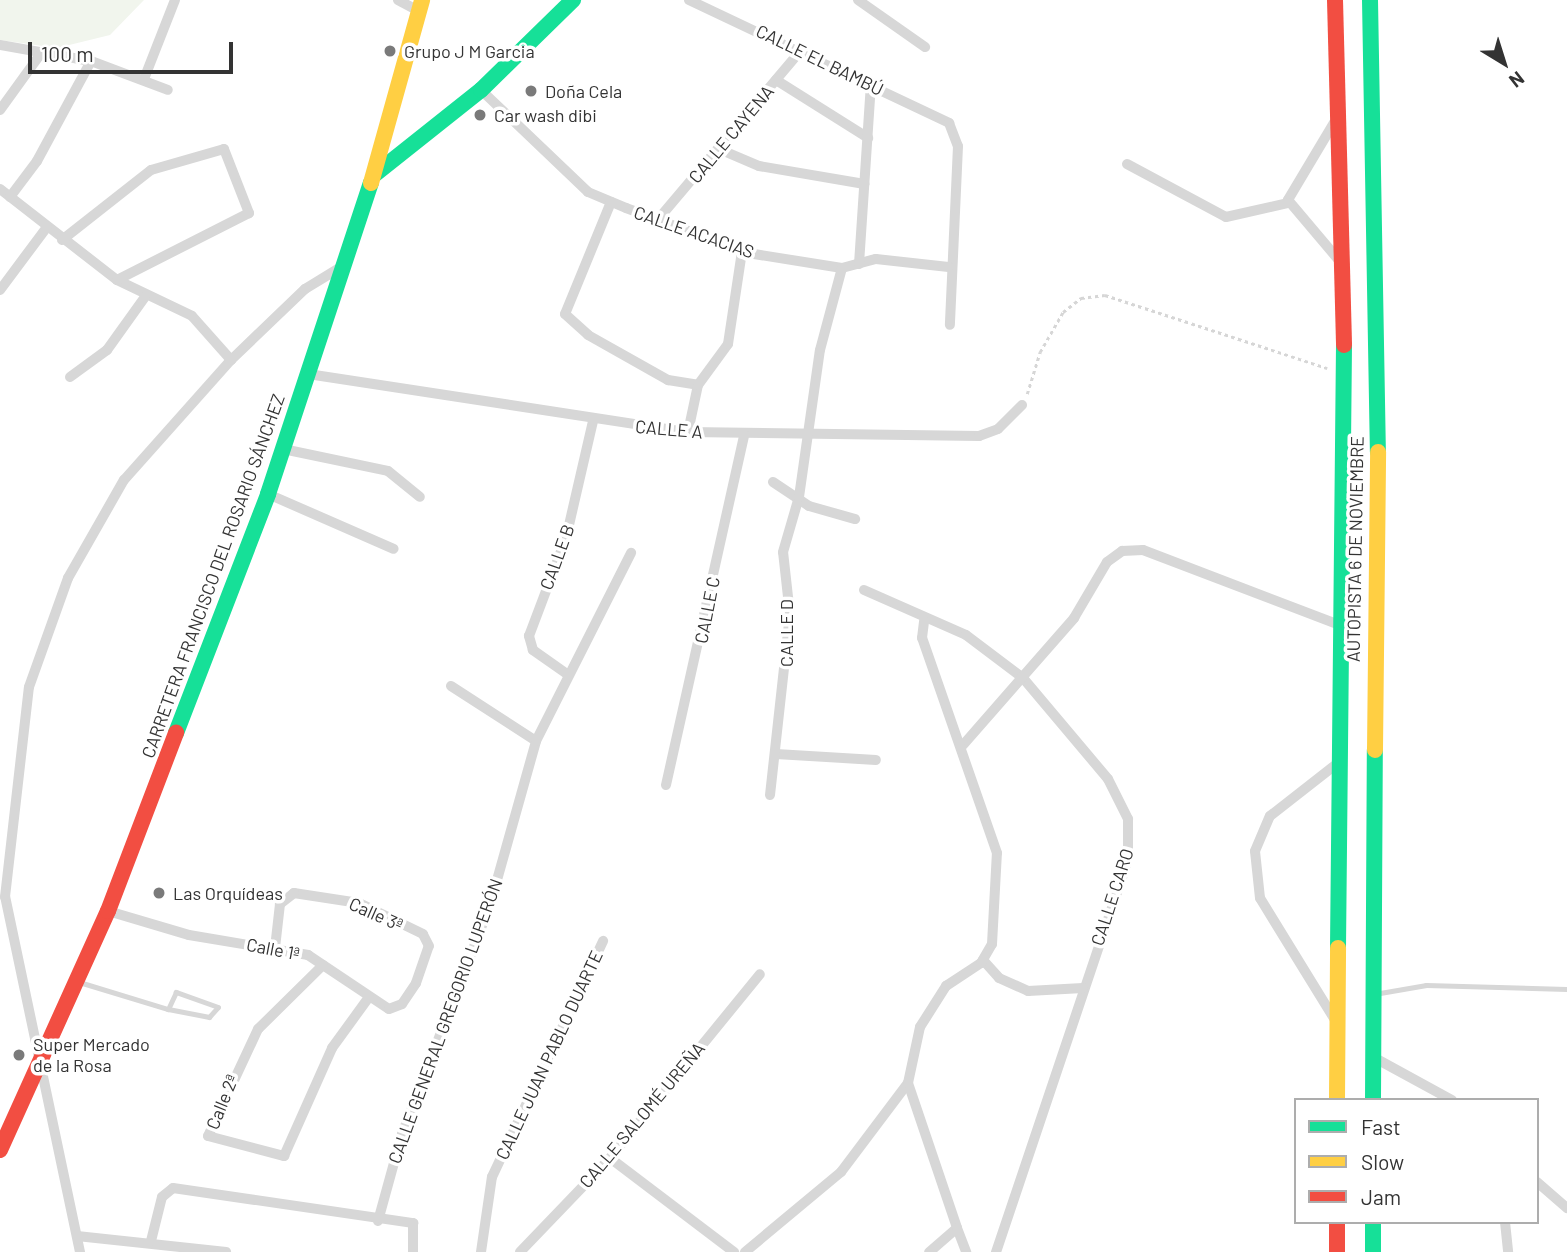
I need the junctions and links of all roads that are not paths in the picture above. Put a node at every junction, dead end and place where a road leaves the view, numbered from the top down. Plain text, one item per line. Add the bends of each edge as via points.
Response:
1 (175, 0) edge
2 (398, 0) edge
3 (573, 0) edge
4 (689, 0) edge
5 (858, 0) edge
6 (1335, 0) edge
7 (1370, 0) edge
8 (420, 5) edge
9 (0, 45) edge
10 (925, 47) dead end
11 (801, 50) junction
12 (42, 52) junction
13 (91, 61) junction
14 (144, 79) junction
15 (776, 80) junction
16 (872, 85) junction
17 (168, 90) dead end
18 (481, 90) junction
19 (0, 110) edge
20 (1339, 113) junction
21 (868, 138) junction
22 (719, 149) junction
23 (1127, 164) dead end
24 (374, 175) junction
25 (864, 184) junction
26 (0, 189) edge
27 (10, 197) junction
28 (611, 202) junction
29 (1288, 203) junction
30 (660, 218) junction
31 (47, 227) junction
32 (62, 240) junction
33 (742, 251) junction
34 (859, 264) junction
35 (341, 267) junction
36 (949, 267) junction
37 (1345, 267) junction
38 (842, 268) junction
39 (117, 280) junction
40 (0, 290) edge
41 (145, 297) junction
42 (950, 325) dead end
43 (231, 360) junction
44 (308, 374) junction
45 (69, 377) dead end
46 (698, 385) junction
47 (1022, 405) road end
48 (593, 421) junction
49 (688, 432) junction
50 (806, 432) junction
51 (744, 435) junction
52 (283, 449) junction
53 (773, 482) dead end
54 (268, 494) junction
55 (420, 497) dead end
56 (799, 497) junction
57 (855, 519) dead end
58 (394, 549) dead end
59 (631, 553) dead end
60 (864, 590) dead end
61 (924, 621) junction
62 (1339, 625) junction
63 (567, 674) junction
64 (1023, 678) junction
65 (451, 686) dead end
66 (536, 741) junction
67 (963, 745) junction
68 (776, 754) junction
69 (876, 760) dead end
70 (1339, 762) junction
71 (666, 785) dead end
72 (770, 795) dead end
73 (2, 897) edge
74 (108, 911) junction
75 (603, 941) dead end
76 (429, 946) joint
77 (275, 948) junction
78 (984, 960) junction
79 (323, 965) junction
80 (760, 974) dead end
81 (78, 981) junction
82 (1083, 988) junction
83 (1567, 989) edge
84 (1373, 994) junction
85 (369, 997) junction
86 (168, 1009) junction
87 (1337, 1022) junction
88 (1373, 1057) junction
89 (42, 1059) junction
90 (908, 1083) junction
91 (1337, 1098) edge
92 (1373, 1098) edge
93 (1448, 1098) edge
94 (0, 1150) edge
95 (610, 1158) junction
96 (1539, 1184) edge
97 (1567, 1208) edge
98 (378, 1221) junction
99 (1337, 1224) edge
100 (1373, 1224) edge
101 (1506, 1224) edge
102 (957, 1228) junction
103 (77, 1236) junction
104 (151, 1241) junction
105 (80, 1252) edge
106 (226, 1252) edge
107 (413, 1252) edge
108 (481, 1252) edge
109 (520, 1252) edge
110 (734, 1252) edge
111 (745, 1252) edge
112 (929, 1252) edge
113 (966, 1252) edge
114 (996, 1252) edge
115 (1337, 1252) edge
116 (1373, 1252) edge
117 (1507, 1252) edge

1 - 14 street
2 - 8 street
3 - 18 main road
4 - 11 street, CALLE EL BAMBÚ
5 - 10 street
6 - 20 main road, AUTOPISTA 6 DE NOVIEMBRE
7 - 84 main road, AUTOPISTA 6 DE NOVIEMBRE via 1379,251
8 - 24 main road, CARRETERA FRANCISCO DEL ROSARIO SÁNCHEZ
9 - 12 street
11 - 15 street, CALLE CAYENA
11 - 16 street, CALLE EL BAMBÚ
12 - 13 street
12 - 19 street
13 - 14 street
13 - 27 street via 37,161
14 - 17 street
15 - 21 street
15 - 22 street, CALLE CAYENA
16 - 21 street
16 - 36 street, CALLE EL BAMBÚ via 949,123 958,146
18 - 24 main road
18 - 28 street, CALLE ACACIAS via 536,148 588,192
20 - 29 street
20 - 37 main road, AUTOPISTA 6 DE NOVIEMBRE
21 - 25 street
22 - 25 street via 759,166
22 - 30 street, CALLE CAYENA
23 - 29 street via 1227,217
24 - 35 main road, CARRETERA FRANCISCO DEL ROSARIO SÁNCHEZ
25 - 34 street
26 - 27 street
27 - 31 street
28 - 30 street, CALLE ACACIAS
28 - 46 street via 565,314 587,335 668,380
29 - 37 street
30 - 33 street, CALLE ACACIAS
31 - 32 street
31 - 40 street
32 - 39 street
32 - 39 street via 151,170 224,149 249,213
33 - 38 street, CALLE ACACIAS
33 - 46 street via 728,344
34 - 36 street, CALLE ACACIAS via 876,259
34 - 38 street, CALLE ACACIAS
35 - 43 street via 304,289
35 - 44 main road, CARRETERA FRANCISCO DEL ROSARIO SÁNCHEZ
36 - 42 street
37 - 62 main road, AUTOPISTA 6 DE NOVIEMBRE
38 - 50 street, CALLE D
39 - 41 street
41 - 43 street via 192,316
41 - 45 street via 107,351
43 - 73 street via 124,480 86,542 43,637 18,740
44 - 48 street, CALLE A
44 - 52 main road, CARRETERA FRANCISCO DEL ROSARIO SÁNCHEZ
46 - 49 street
47 - 50 street, CALLE A via 998,429 979,436
48 - 49 street, CALLE A
48 - 63 street, CALLE B via 566,538 528,636 533,650
49 - 51 street, CALLE A
50 - 51 street, CALLE A
50 - 56 street, CALLE D
51 - 71 street, CALLE C
52 - 54 main road, CARRETERA FRANCISCO DEL ROSARIO SÁNCHEZ
52 - 55 street via 388,471
53 - 56 street
54 - 58 street
54 - 74 main road, CARRETERA FRANCISCO DEL ROSARIO SÁNCHEZ
56 - 57 street
56 - 68 street, CALLE D via 782,563 790,615
59 - 63 street, CALLE GENERAL GREGORIO LUPERÓN
60 - 61 street, CALLE CARO
61 - 64 street, CALLE CARO via 966,635
61 - 67 street via 922,638
62 - 64 street via 1130,550 1107,562 1073,618
62 - 70 main road, AUTOPISTA 6 DE NOVIEMBRE
63 - 66 street, CALLE GENERAL GREGORIO LUPERÓN
64 - 67 street
64 - 82 street, CALLE CARO via 1108,779 1128,819 1128,860
65 - 66 street
66 - 98 street, CALLE GENERAL GREGORIO LUPERÓN via 490,905 402,1133
67 - 78 street via 997,856 992,944
68 - 69 street
68 - 72 street, CALLE D
70 - 87 main road, AUTOPISTA 6 DE NOVIEMBRE
70 - 87 street via 1270,817 1255,851 1260,898
73 - 89 street
74 - 77 street, Calle 1ª via 189,935
74 - 81 main road, CARRETERA FRANCISCO DEL ROSARIO SÁNCHEZ
75 - 108 street, CALLE JUAN PABLO DUARTE via 492,1177
76 - 77 street, Calle 3ª via 423,934 359,903 294,893 280,904
76 - 85 street, Calle 1ª via 402,1004 389,1009
77 - 79 street, Calle 1ª
78 - 82 street via 999,978 1028,991
78 - 90 street via 946,986 920,1027
79 - 85 street, Calle 1ª
79 - 85 street, Calle 2ª via 251,1038 208,1136 284,1156 332,1048
80 - 95 street, CALLE SALOMÉ UREÑA
81 - 86 lane
81 - 89 main road, CARRETERA FRANCISCO DEL ROSARIO SÁNCHEZ
82 - 114 street, CALLE CARO via 1051,1103
83 - 84 lane via 1426,985
84 - 88 main road, AUTOPISTA 6 DE NOVIEMBRE
86 - 86 lane via 176,992 218,1007 209,1017
87 - 91 main road, AUTOPISTA 6 DE NOVIEMBRE
88 - 92 main road, AUTOPISTA 6 DE NOVIEMBRE
88 - 93 street
89 - 94 main road, CARRETERA FRANCISCO DEL ROSARIO SÁNCHEZ
89 - 103 street
90 - 102 street
90 - 111 street via 841,1172
95 - 109 street, CALLE SALOMÉ UREÑA
95 - 110 street
96 - 97 street
98 - 104 street via 173,1188 162,1197
98 - 107 street via 413,1223
99 - 115 main road
100 - 116 main road
101 - 117 street
102 - 112 street
102 - 113 street
103 - 104 street
103 - 105 street
104 - 106 street

